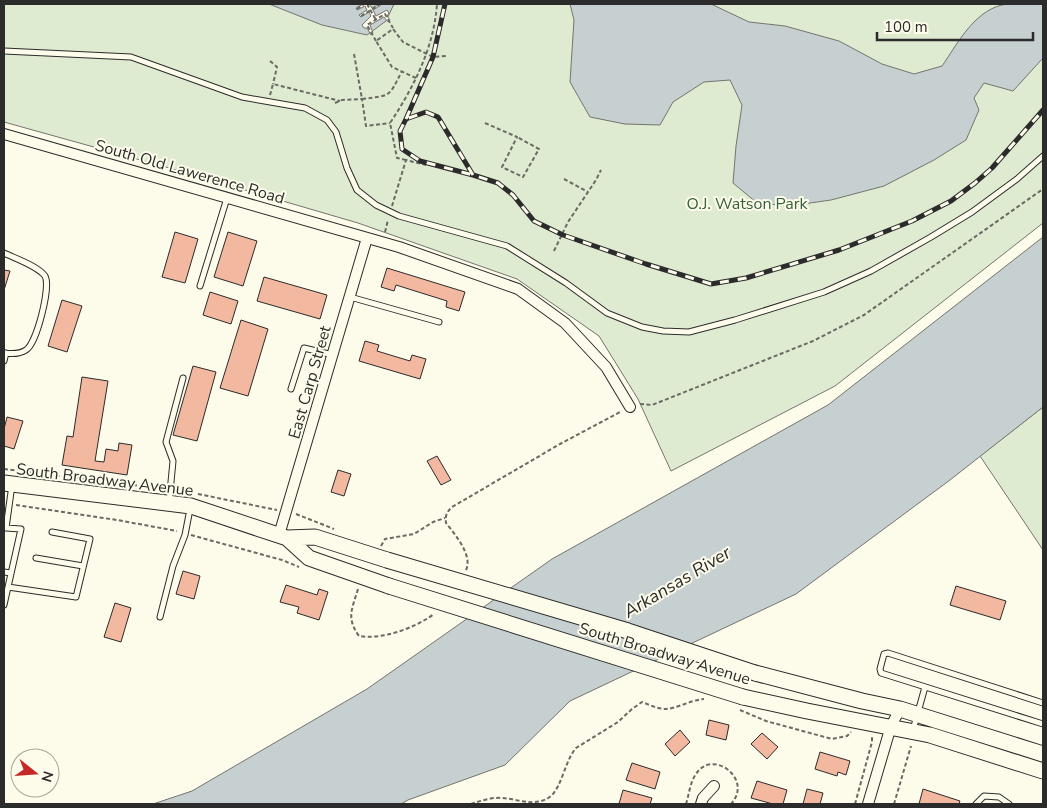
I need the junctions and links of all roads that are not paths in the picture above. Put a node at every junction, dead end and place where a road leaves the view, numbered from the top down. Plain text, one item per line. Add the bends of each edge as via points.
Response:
1 (4, 51) edge
2 (4, 134) edge
3 (1043, 156) edge
4 (227, 197) junction
5 (367, 238) junction
6 (4, 253) edge
7 (200, 286) dead end
8 (350, 297) junction
9 (439, 322) dead end
10 (5, 353) edge
11 (333, 355) junction
12 (4, 361) edge
13 (183, 378) dead end
14 (291, 390) dead end
15 (630, 407) road end
16 (8, 484) edge
17 (169, 503) junction
18 (191, 506) junction
19 (5, 528) edge
20 (52, 532) dead end
21 (283, 537) junction
22 (36, 558) dead end
23 (83, 566) junction
24 (4, 572) edge
25 (11, 574) junction
26 (8, 587) junction
27 (4, 605) edge
28 (160, 617) dead end
29 (925, 687) junction
30 (1043, 703) edge
31 (900, 709) junction
32 (917, 714) junction
33 (1043, 724) edge
34 (891, 726) junction
35 (912, 730) junction
36 (1043, 754) edge
37 (1043, 771) edge
38 (714, 786) dead end
39 (701, 804) edge
40 (868, 804) edge
41 (976, 804) edge
42 (1009, 804) edge

1 - 3 lane via 131,57 242,97 305,108 327,120 336,132 346,168 357,190 376,205 399,216 507,246 607,313 642,327 663,331 689,332 735,320 824,292 871,271 972,212
2 - 4 street, South Old Lawerence Road
4 - 5 street, South Old Lawerence Road
4 - 7 lane
5 - 8 street, East Carp Street
5 - 15 street, South Old Lawerence Road via 518,289 565,323 606,367
6 - 10 lane via 45,276 47,287 33,344 14,354
8 - 9 lane
8 - 11 street, East Carp Street
10 - 12 lane
11 - 14 lane via 304,348
11 - 21 street, East Carp Street
13 - 17 lane via 166,442 173,461
16 - 17 main road, South Broadway Avenue
16 - 19 lane
17 - 18 main road, South Broadway Avenue
18 - 21 main road, South Broadway Avenue
18 - 28 lane
19 - 25 lane via 21,530
20 - 23 lane via 90,539
21 - 31 main road, South Broadway Avenue, bridge via 315,537 628,631 755,673
21 - 34 main road, South Broadway Avenue, bridge via 309,558 741,703
22 - 23 lane
23 - 26 lane via 76,597
24 - 25 lane
25 - 26 lane
26 - 27 lane
29 - 30 lane via 881,673 884,654
29 - 32 lane
29 - 33 lane
31 - 32 main road, South Broadway Avenue
31 - 34 street
32 - 35 lane
32 - 36 main road, South Broadway Avenue
34 - 35 main road, South Broadway Avenue
34 - 40 street
35 - 37 main road, South Broadway Avenue
38 - 39 street
41 - 42 lane via 984,796 999,797

